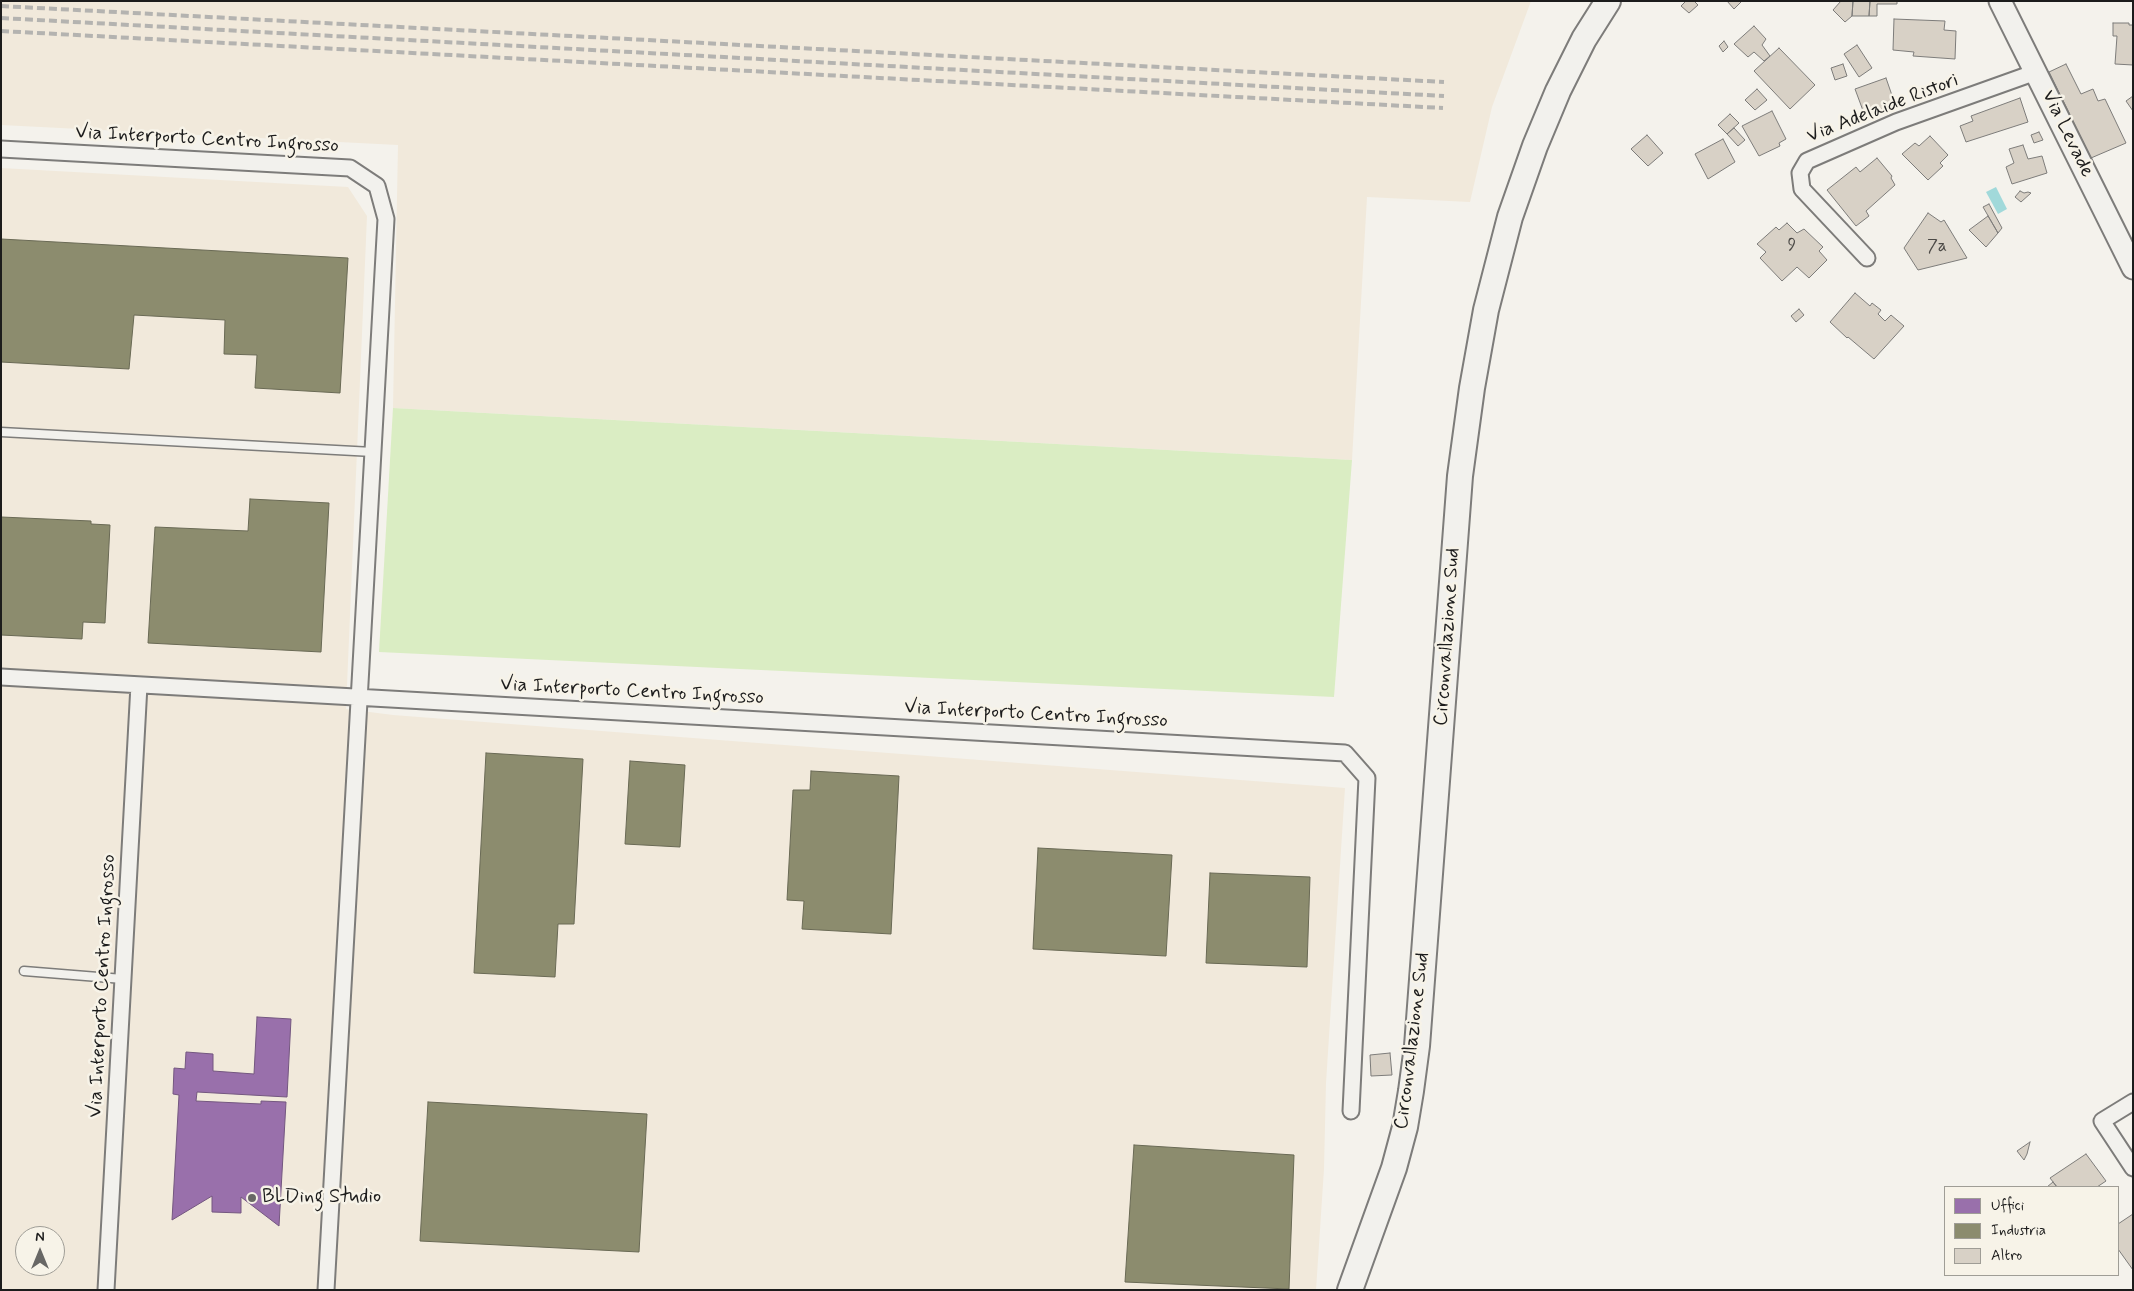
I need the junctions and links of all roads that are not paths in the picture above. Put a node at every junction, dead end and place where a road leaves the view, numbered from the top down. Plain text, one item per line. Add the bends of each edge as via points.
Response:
1 (1608, 1) edge
2 (2000, 1) edge
3 (2036, 72) junction
4 (1, 150) edge
5 (1868, 258) dead end
6 (2133, 268) edge
7 (1, 432) edge
8 (373, 452) junction
9 (1, 677) edge
10 (138, 685) junction
11 (359, 696) junction
12 (24, 971) dead end
13 (123, 979) junction
14 (2133, 1102) edge
15 (1351, 1111) dead end
16 (2133, 1168) edge
17 (106, 1290) edge
18 (326, 1290) edge
19 (1350, 1290) edge

1 - 19 main road, Circonvallazione Sud via 1584,39 1535,146 1510,216 1486,310 1460,476 1412,1090 1394,1168
2 - 3 street, Via Levade
3 - 5 street, Via Adelaide Ristori via 1896,122 1807,161 1800,173 1802,189
3 - 6 street, Via Levade
4 - 8 street, Via Interporto Centro Ingrosso via 350,168 377,186 386,219
7 - 8 lane
8 - 11 street, Via Interporto Centro Ingrosso
9 - 10 street, Via Interporto Centro Ingrosso
10 - 11 street, Via Interporto Centro Ingrosso
10 - 13 street, Via Interporto Centro Ingrosso
11 - 15 street, Via Interporto Centro Ingrosso via 1345,753 1367,778
11 - 18 street, Via Interporto Centro Ingrosso
12 - 13 lane
13 - 17 street, Via Interporto Centro Ingrosso
14 - 16 street via 2102,1120

